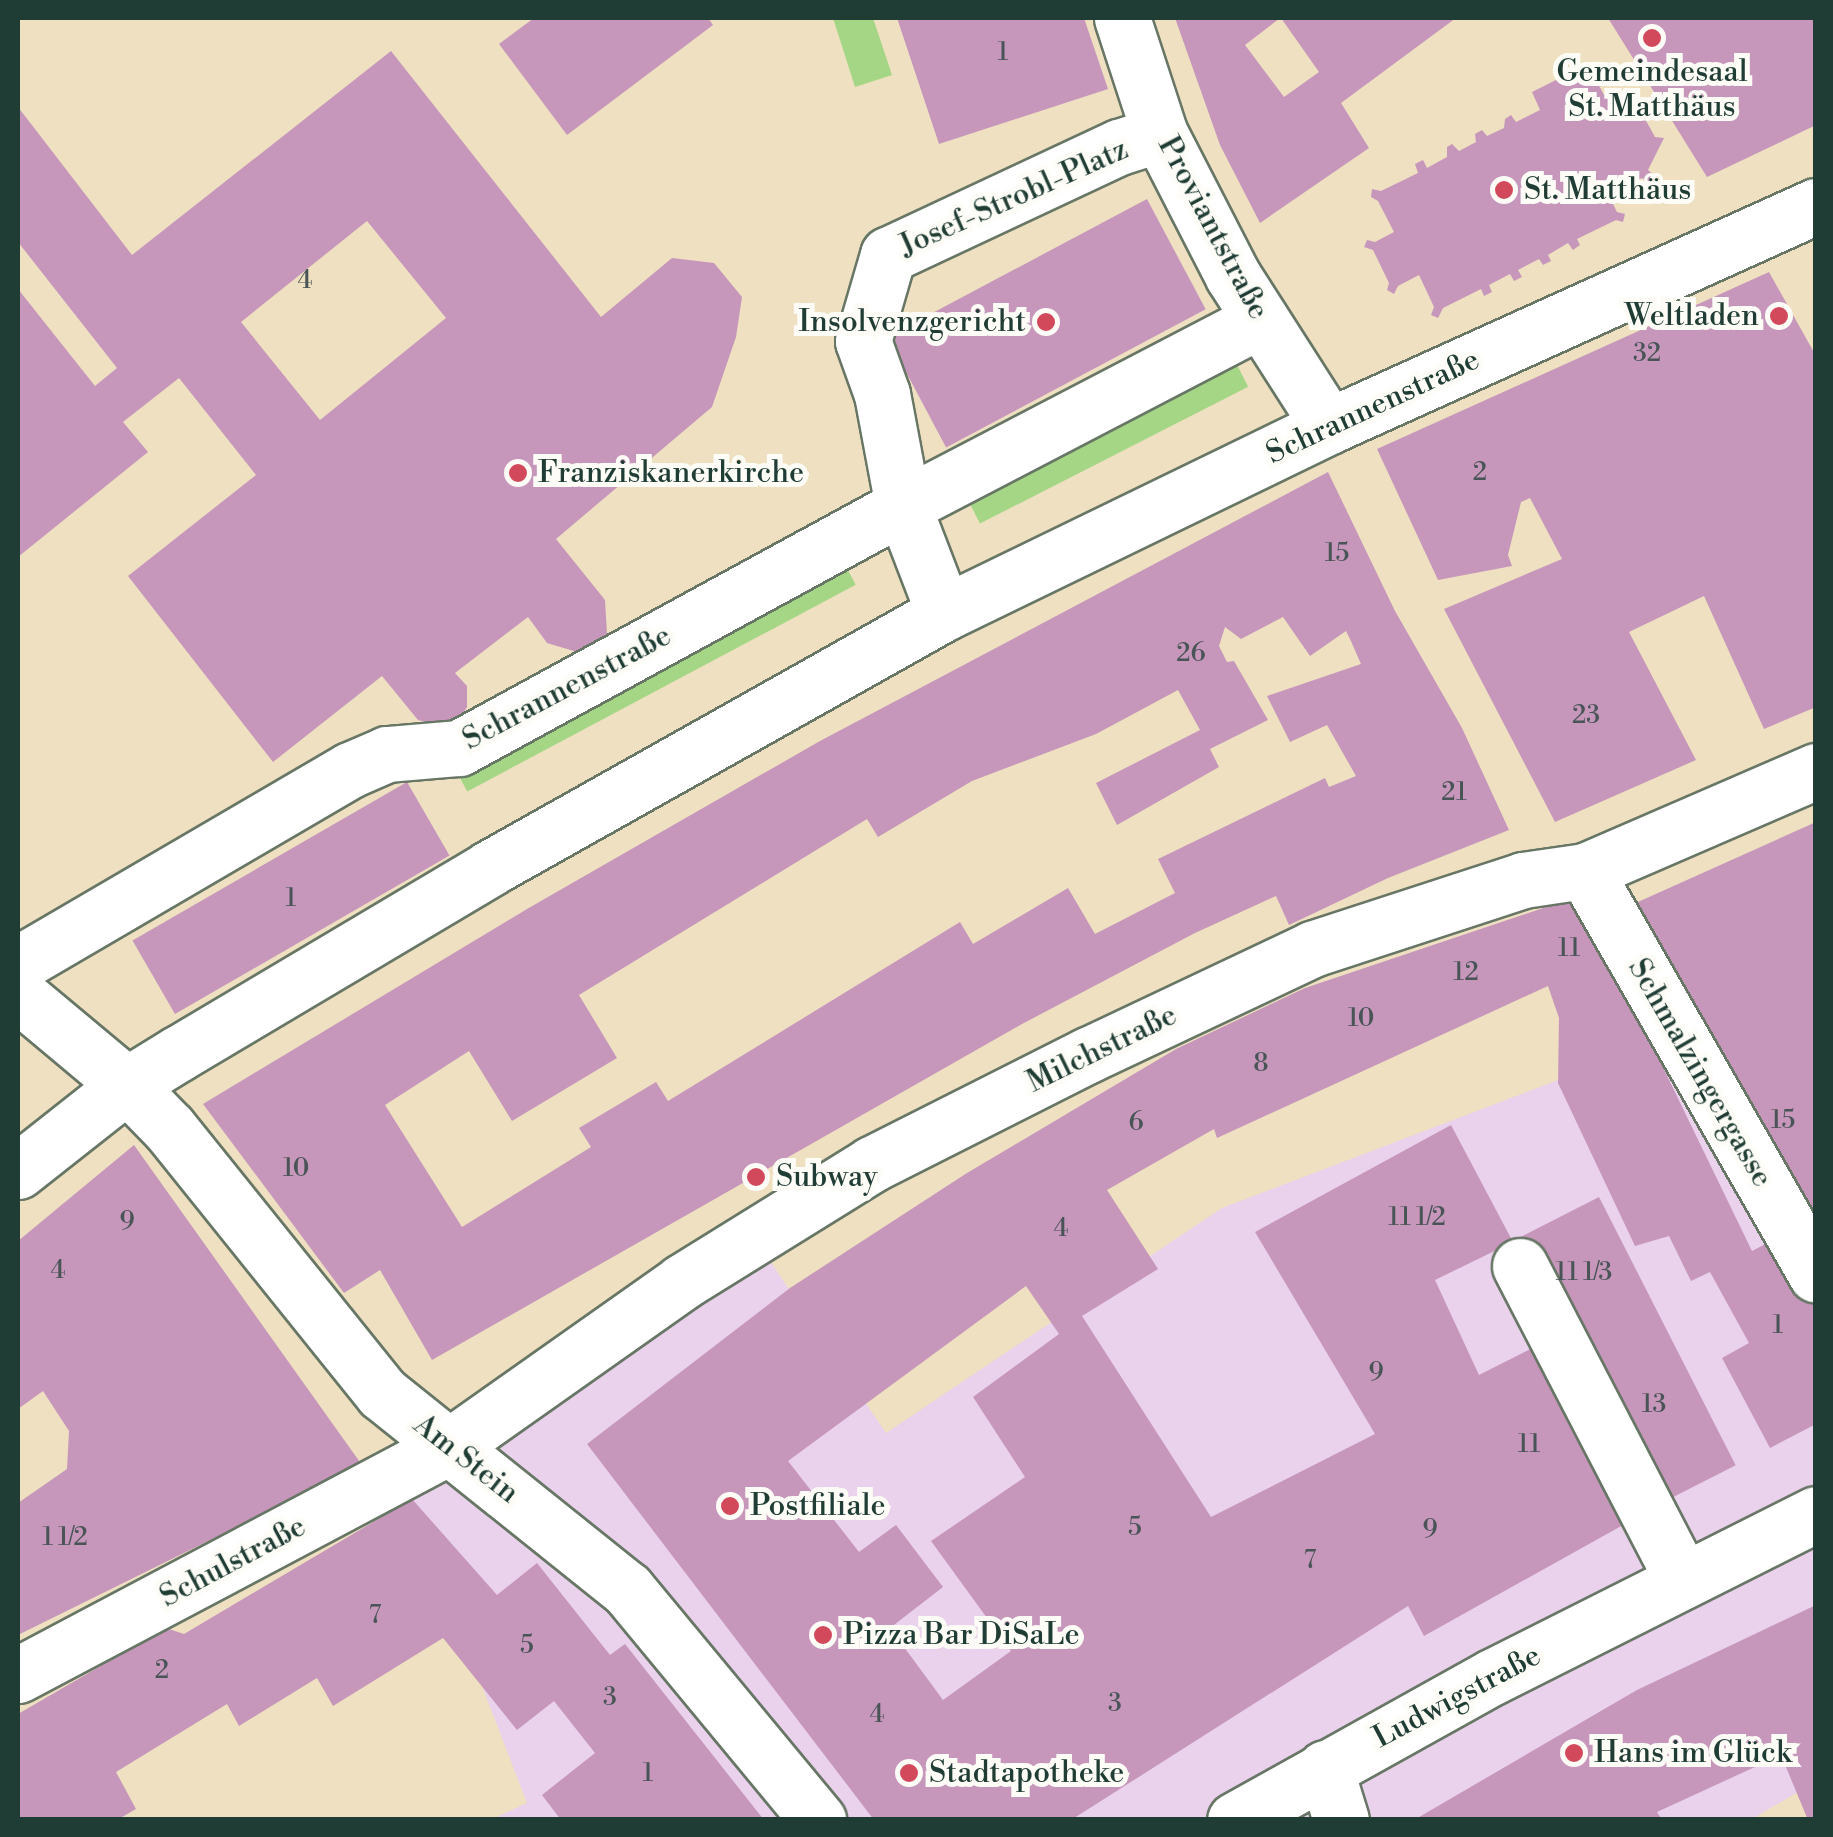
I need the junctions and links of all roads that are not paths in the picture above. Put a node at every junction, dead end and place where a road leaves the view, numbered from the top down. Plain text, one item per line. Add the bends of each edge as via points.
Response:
1 (1122, 18) edge
2 (1160, 134) junction
3 (1812, 217) edge
4 (1261, 320) junction
5 (1328, 426) junction
6 (902, 506) junction
7 (944, 613) junction
8 (1816, 771) edge
9 (1594, 886) junction
10 (18, 964) edge
11 (18, 994) edge
12 (128, 1085) junction
13 (18, 1171) edge
14 (1520, 1266) dead end
15 (1816, 1274) edge
16 (447, 1448) junction
17 (1816, 1514) edge
18 (1683, 1580) junction
19 (18, 1675) edge
20 (1325, 1768) junction
21 (818, 1820) edge
22 (1235, 1820) edge
23 (1341, 1820) edge

1 - 2 street, Proviantstraße
2 - 4 street, Proviantstraße
2 - 6 street, Josef-Strobl-Platz via 888,255 863,341 882,394
3 - 5 street, Schrannenstraße
4 - 5 street, Proviantstraße
4 - 6 street, Schrannenstraße
5 - 7 street, Schrannenstraße
6 - 7 street
6 - 10 street, Schrannenstraße via 459,748 387,754 350,770
7 - 12 street, Schrannenstraße via 514,853
8 - 9 street, Milchstraße
9 - 15 street, Schmalzingergasse
9 - 16 street, Milchstraße via 1522,880 1312,949 972,1113 872,1164 682,1282
11 - 12 street, Am Stein
12 - 13 street, Schrannenstraße
12 - 16 street, Am Stein via 382,1393
14 - 18 street
16 - 19 street, Schulstraße
16 - 21 street, Am Stein via 626,1589
17 - 18 street, Ludwigstraße
18 - 20 street, Ludwigstraße
20 - 22 street, Ludwigstraße
20 - 23 street

